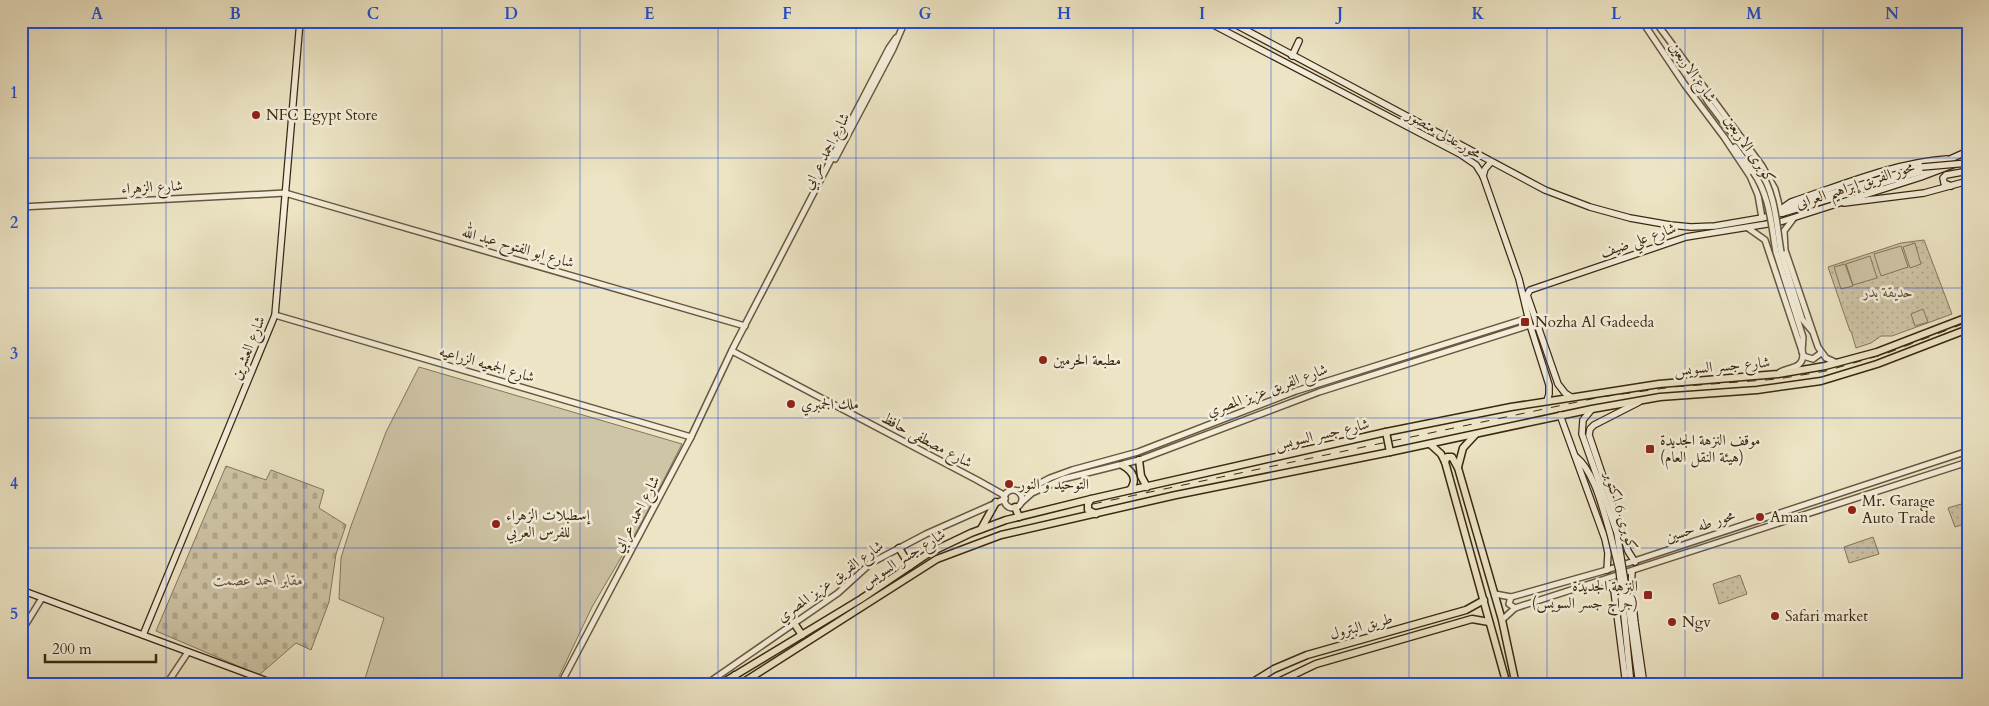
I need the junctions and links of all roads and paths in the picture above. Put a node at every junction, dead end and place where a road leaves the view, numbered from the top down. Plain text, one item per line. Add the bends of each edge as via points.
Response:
1 (300, 21) edge
2 (904, 21) edge
3 (1206, 21) edge
4 (1230, 21) edge
5 (1642, 21) edge
6 (1654, 21) edge
7 (896, 38) junction
8 (1299, 41) dead end
9 (1292, 56) junction
10 (1694, 75) junction
11 (1685, 85) junction
12 (1968, 151) edge
13 (1476, 154) junction
14 (1952, 159) junction
15 (1968, 159) edge
16 (1471, 162) junction
17 (1491, 162) junction
18 (1968, 163) edge
19 (1756, 170) junction
20 (1968, 171) edge
21 (1483, 176) junction
22 (1968, 181) edge
23 (1951, 186) junction
24 (1775, 189) junction
25 (285, 193) junction
26 (1758, 195) junction
27 (1835, 204) junction
28 (21, 207) edge
29 (1783, 212) junction
30 (1796, 217) junction
31 (1762, 218) junction
32 (1691, 227) junction
33 (1748, 228) junction
34 (1693, 235) junction
35 (1783, 237) junction
36 (1765, 240) junction
37 (1779, 252) junction
38 (1519, 279) junction
39 (1539, 286) junction
40 (275, 315) junction
41 (1968, 317) edge
42 (1528, 318) junction
43 (1514, 323) junction
44 (1530, 325) junction
45 (745, 326) junction
46 (1968, 329) edge
47 (1516, 330) junction
48 (1812, 331) junction
49 (1920, 336) junction
50 (1924, 346) junction
51 (733, 352) junction
52 (1821, 353) junction
53 (1802, 354) junction
54 (1837, 363) junction
55 (1381, 364) junction
56 (1384, 371) junction
57 (1778, 374) junction
58 (1558, 385) junction
59 (1549, 388) junction
60 (1571, 397) junction
61 (1274, 399) junction
62 (1547, 401) junction
63 (1641, 401) junction
64 (1278, 408) junction
65 (1592, 409) junction
66 (1560, 415) junction
67 (1386, 432) junction
68 (1476, 434) junction
69 (691, 437) junction
70 (1430, 444) junction
71 (1588, 444) junction
72 (1968, 451) edge
73 (1390, 452) junction
74 (1574, 456) junction
75 (1139, 460) junction
76 (1445, 462) junction
77 (1968, 462) edge
78 (1122, 465) junction
79 (1458, 468) junction
80 (977, 480) junction
81 (1147, 487) junction
82 (1853, 489) junction
83 (1130, 490) junction
84 (1010, 491) junction
85 (1018, 491) junction
86 (1004, 498) junction
87 (1857, 498) junction
88 (1091, 499) junction
89 (996, 502) junction
90 (1022, 502) junction
91 (1075, 503) junction
92 (1015, 507) junction
93 (1096, 514) junction
94 (1019, 517) junction
95 (1078, 518) junction
96 (981, 528) junction
97 (1626, 546) junction
98 (899, 548) junction
99 (1608, 553) junction
100 (1635, 562) junction
101 (910, 566) junction
102 (1608, 570) junction
103 (1632, 572) junction
104 (1602, 582) junction
105 (1631, 588) junction
106 (21, 590) edge
107 (1614, 591) junction
108 (1494, 594) junction
109 (1625, 595) junction
110 (1511, 597) junction
111 (42, 598) junction
112 (1484, 600) junction
113 (1515, 608) junction
114 (1471, 609) junction
115 (1472, 619) junction
116 (1502, 620) junction
117 (1489, 622) junction
118 (794, 623) junction
119 (21, 632) edge
120 (143, 635) junction
121 (802, 635) junction
122 (1330, 648) junction
123 (188, 652) junction
124 (1334, 658) junction
125 (735, 674) junction
126 (738, 684) edge
127 (166, 685) edge
128 (278, 685) edge
129 (560, 685) edge
130 (705, 685) edge
131 (719, 685) edge
132 (1248, 685) edge
133 (1272, 685) edge
134 (1507, 685) edge
135 (1516, 685) edge
136 (1626, 685) edge
137 (1631, 685) edge
138 (1643, 685) edge

1 - 25 main road, شارع العشرين
2 - 7 street, شارع احمد عرابي
3 - 16 main road, محور عدلى منصور
4 - 9 main road, محور عدلى منصور
5 - 11 street, شارع الاربعين
6 - 10 street, شارع الاربعين
7 - 45 street, شارع احمد عرابي
7 - 51 street, شارع احمد عرابي
8 - 9 main road
9 - 13 main road, محور عدلى منصور
10 - 19 street, كوبرى الاربعين via 1704,97
10 - 24 street, شارع الاربعين via 1762,166
11 - 19 street, كوبرى الاربعين via 1695,92
11 - 26 street, شارع الاربعين via 1724,136 1750,176
12 - 14 main road, محور الفريق إبراهيم العرابى
13 - 16 main road via 1476,159
13 - 17 main road, محور عدلى منصور
14 - 29 main road, محور الفريق إبراهيم العرابى via 1926,170
14 - 29 main road via 1894,168 1790,202
15 - 27 main road, محور الفريق إبراهيم العرابى
16 - 21 main road, محور عدلى منصور
17 - 21 main road
17 - 32 main road, محور عدلى منصور via 1545,190 1596,209 1650,222
18 - 29 main road, bridge via 1909,169 1798,204
19 - 37 street, كوبرى الاربعين, bridge via 1769,205
20 - 23 main road via 1944,176 1944,183
21 - 38 main road, محور عدلى منصور
22 - 23 main road
23 - 27 main road via 1924,193
24 - 26 street via 1769,198
24 - 29 street, شارع الاربعين
25 - 28 street, شارع الزهراء
25 - 40 main road, شارع العشرين
25 - 45 street, شارع ابو الفتوح عبد الله
26 - 31 street, شارع الاربعين
27 - 30 main road, محور الفريق إبراهيم العرابى
29 - 31 main road, محور الفريق إبراهيم العرابى
30 - 33 main road, محور الفريق إبراهيم العرابى
30 - 35 street via 1787,225
31 - 32 main road, محور الفريق إبراهيم العرابى
32 - 34 main road
33 - 34 main road, شارع علي ضيف
33 - 36 street
34 - 39 main road, شارع علي ضيف
35 - 36 street
35 - 48 street via 1786,256
36 - 53 street
37 - 48 street, كوبرى الاربعين via 1802,319
37 - 53 street, كوبرى الاربعين via 1803,337
38 - 39 main road via 1528,285
38 - 42 main road, محور عدلى منصور
39 - 58 main road via 1527,295
40 - 69 street, شارع الجمعيه الزراعيه
40 - 120 main road, شارع العشرين
41 - 49 main road, شارع جسر السويس
42 - 43 street, شارع الفريق عزيز المصري
42 - 44 main road, محور عدلى منصور
43 - 47 street
43 - 55 street, شارع الفريق عزيز المصري
44 - 47 street, شارع الفريق عزيز المصري
44 - 59 main road, محور عدلى منصور
45 - 51 street, شارع احمد عرابي
46 - 50 main road, شارع جسر السويس
47 - 56 street, شارع الفريق عزيز المصري
48 - 52 street
49 - 50 main road
49 - 54 main road, شارع جسر السويس
50 - 63 main road, شارع جسر السويس via 1860,370 1810,383
51 - 69 street, شارع احمد عرابي
51 - 80 street, شارع مصطفى حافظ
52 - 53 street via 1813,359
52 - 54 street
53 - 57 street via 1799,366
54 - 57 main road, شارع جسر السويس
55 - 56 street
55 - 61 street, شارع الفريق عزيز المصري
56 - 64 street, شارع الفريق عزيز المصري
57 - 60 main road, شارع جسر السويس via 1668,382
58 - 59 main road via 1555,389
58 - 60 main road
59 - 62 main road, محور عدلى منصور
60 - 62 main road, شارع جسر السويس
61 - 64 street
61 - 85 street, شارع الفريق عزيز المصري via 1144,450 1072,470
62 - 67 main road, شارع جسر السويس
63 - 65 main road, شارع جسر السويس
63 - 71 main road via 1591,427
64 - 75 street, شارع الفريق عزيز المصري
65 - 66 main road, شارع جسر السويس
65 - 71 main road, كوبرى 6 اكتوبر via 1582,424 1582,434
66 - 68 main road, شارع جسر السويس
66 - 74 main road
67 - 73 main road
67 - 81 main road, شارع جسر السويس
68 - 70 main road, شارع جسر السويس
68 - 79 main road via 1463,448
69 - 129 street, شارع احمد عرابي
70 - 73 main road, شارع جسر السويس
70 - 76 main road
71 - 97 main road
71 - 109 main road, كوبرى 6 اكتوبر, bridge via 1617,532
72 - 82 street, محور طه حسين
73 - 93 main road, شارع جسر السويس
74 - 99 main road
74 - 109 main road, كوبرى 6 اكتوبر, bridge via 1591,476 1610,533
75 - 78 street, شارع الفريق عزيز المصري
75 - 81 main road via 1141,476
76 - 79 main road via 1447,457 1452,457
76 - 112 main road
77 - 87 street, محور طه حسين
78 - 83 main road via 1134,476
78 - 90 street, شارع الفريق عزيز المصري via 1063,480 1032,493
79 - 108 main road
80 - 84 street, شارع مصطفى حافظ
80 - 86 street, شارع مصطفى حافظ
81 - 83 main road, شارع جسر السويس
82 - 87 street
82 - 100 street, محور طه حسين
83 - 88 main road, شارع جسر السويس
84 - 85 street
84 - 86 street
85 - 90 street
86 - 89 street, شارع الفريق عزيز المصري
86 - 92 street via 1007,505
87 - 103 street, محور طه حسين
88 - 91 main road, شارع جسر السويس
88 - 93 main road via 1087,507
89 - 96 main road
89 - 98 street, شارع الفريق عزيز المصري
90 - 92 street
91 - 94 main road, شارع جسر السويس
91 - 95 main road via 1081,511
92 - 94 main road
93 - 95 main road, شارع جسر السويس
94 - 96 main road, شارع جسر السويس
95 - 126 main road, شارع جسر السويس via 1002,535 937,559
96 - 101 main road, شارع جسر السويس
97 - 99 main road via 1617,555
97 - 100 main road
98 - 101 main road
98 - 118 street, شارع الفريق عزيز المصري via 871,563 843,590
99 - 102 main road
100 - 102 street, محور طه حسين
101 - 121 main road, شارع جسر السويس
102 - 110 street, محور طه حسين
103 - 104 street, محور طه حسين
103 - 105 main road
104 - 107 main road via 1609,584
104 - 113 street, محور طه حسين
105 - 107 main road via 1622,586
105 - 138 main road
106 - 111 main road
107 - 136 main road
108 - 110 street, محور طه حسين
108 - 116 main road
109 - 137 main road, كوبرى 6 اكتوبر
109 - 138 main road, كوبرى 6 اكتوبر via 1638,677
110 - 113 street via 1509,604
111 - 119 street
111 - 120 main road
112 - 114 main road, طريق البترول
112 - 117 main road
113 - 116 street, محور طه حسين
114 - 115 main road
114 - 122 main road, طريق البترول
115 - 117 main road, طريق البترول
115 - 124 main road, طريق البترول
116 - 135 main road
117 - 134 main road
118 - 121 main road
118 - 130 street, شارع الفريق عزيز المصري
120 - 123 main road
121 - 125 main road, شارع جسر السويس
122 - 124 main road
122 - 132 main road, طريق البترول via 1285,664
123 - 127 street
123 - 128 main road
124 - 133 main road, طريق البترول
125 - 126 main road via 732,682
125 - 131 main road, شارع جسر السويس

